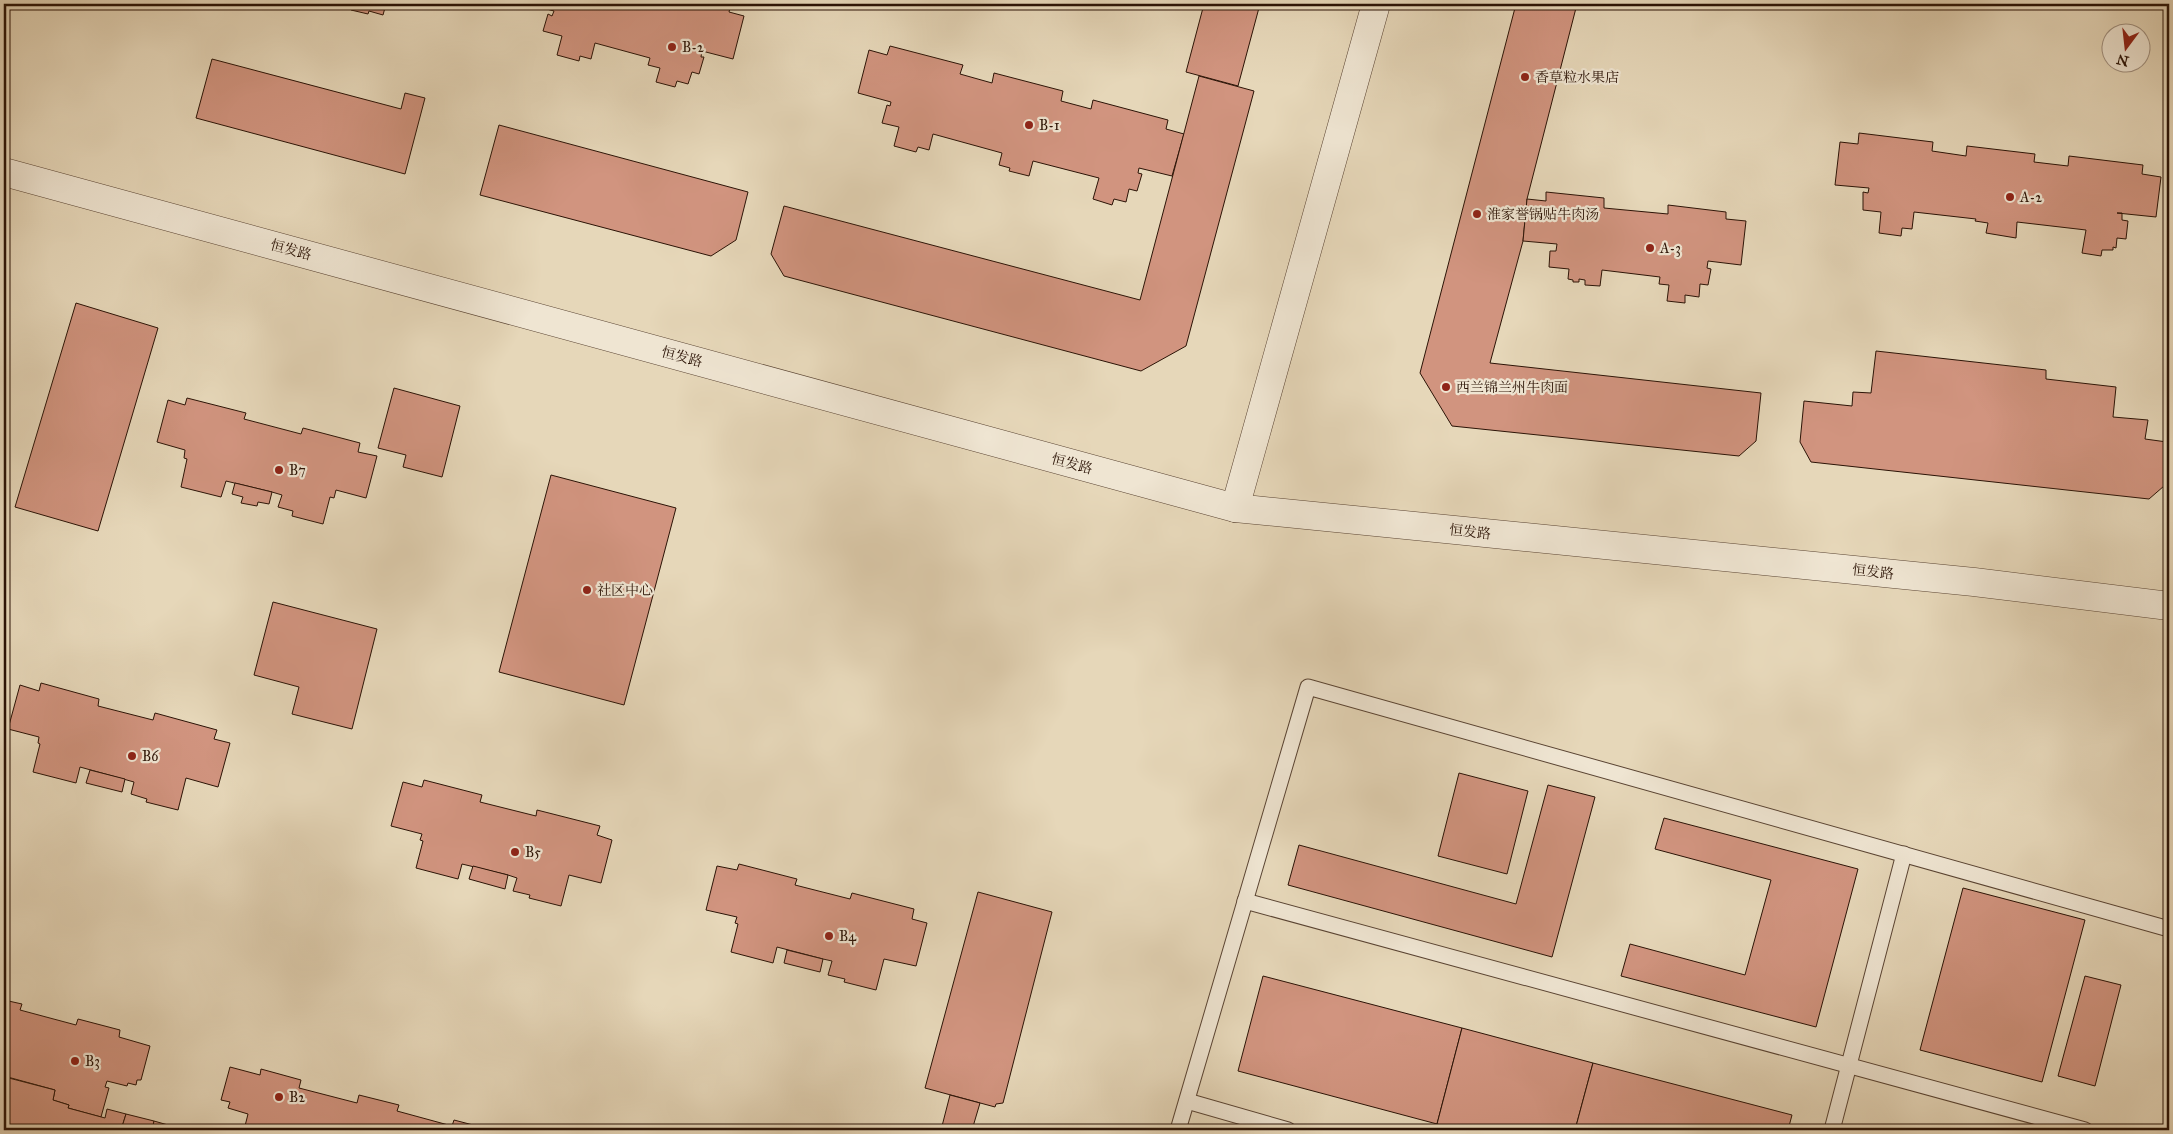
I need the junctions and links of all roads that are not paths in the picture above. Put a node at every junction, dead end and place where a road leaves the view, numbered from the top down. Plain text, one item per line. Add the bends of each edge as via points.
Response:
1 (1376, 4) edge
2 (4, 172) edge
3 (1235, 508) junction
4 (2169, 606) edge
5 (1904, 854) junction
6 (1245, 901) junction
7 (2169, 929) edge
8 (1849, 1066) junction
9 (1187, 1101) junction
10 (1178, 1130) edge
11 (1288, 1130) edge
12 (1832, 1130) edge
13 (2086, 1130) edge

1 - 3 street
2 - 3 street, 恒发路
3 - 4 street, 恒发路 via 1974,582
5 - 6 lane via 1308,687
5 - 7 lane
5 - 8 lane
6 - 8 lane
6 - 9 lane
8 - 12 lane
8 - 13 lane
9 - 10 lane
9 - 11 lane

